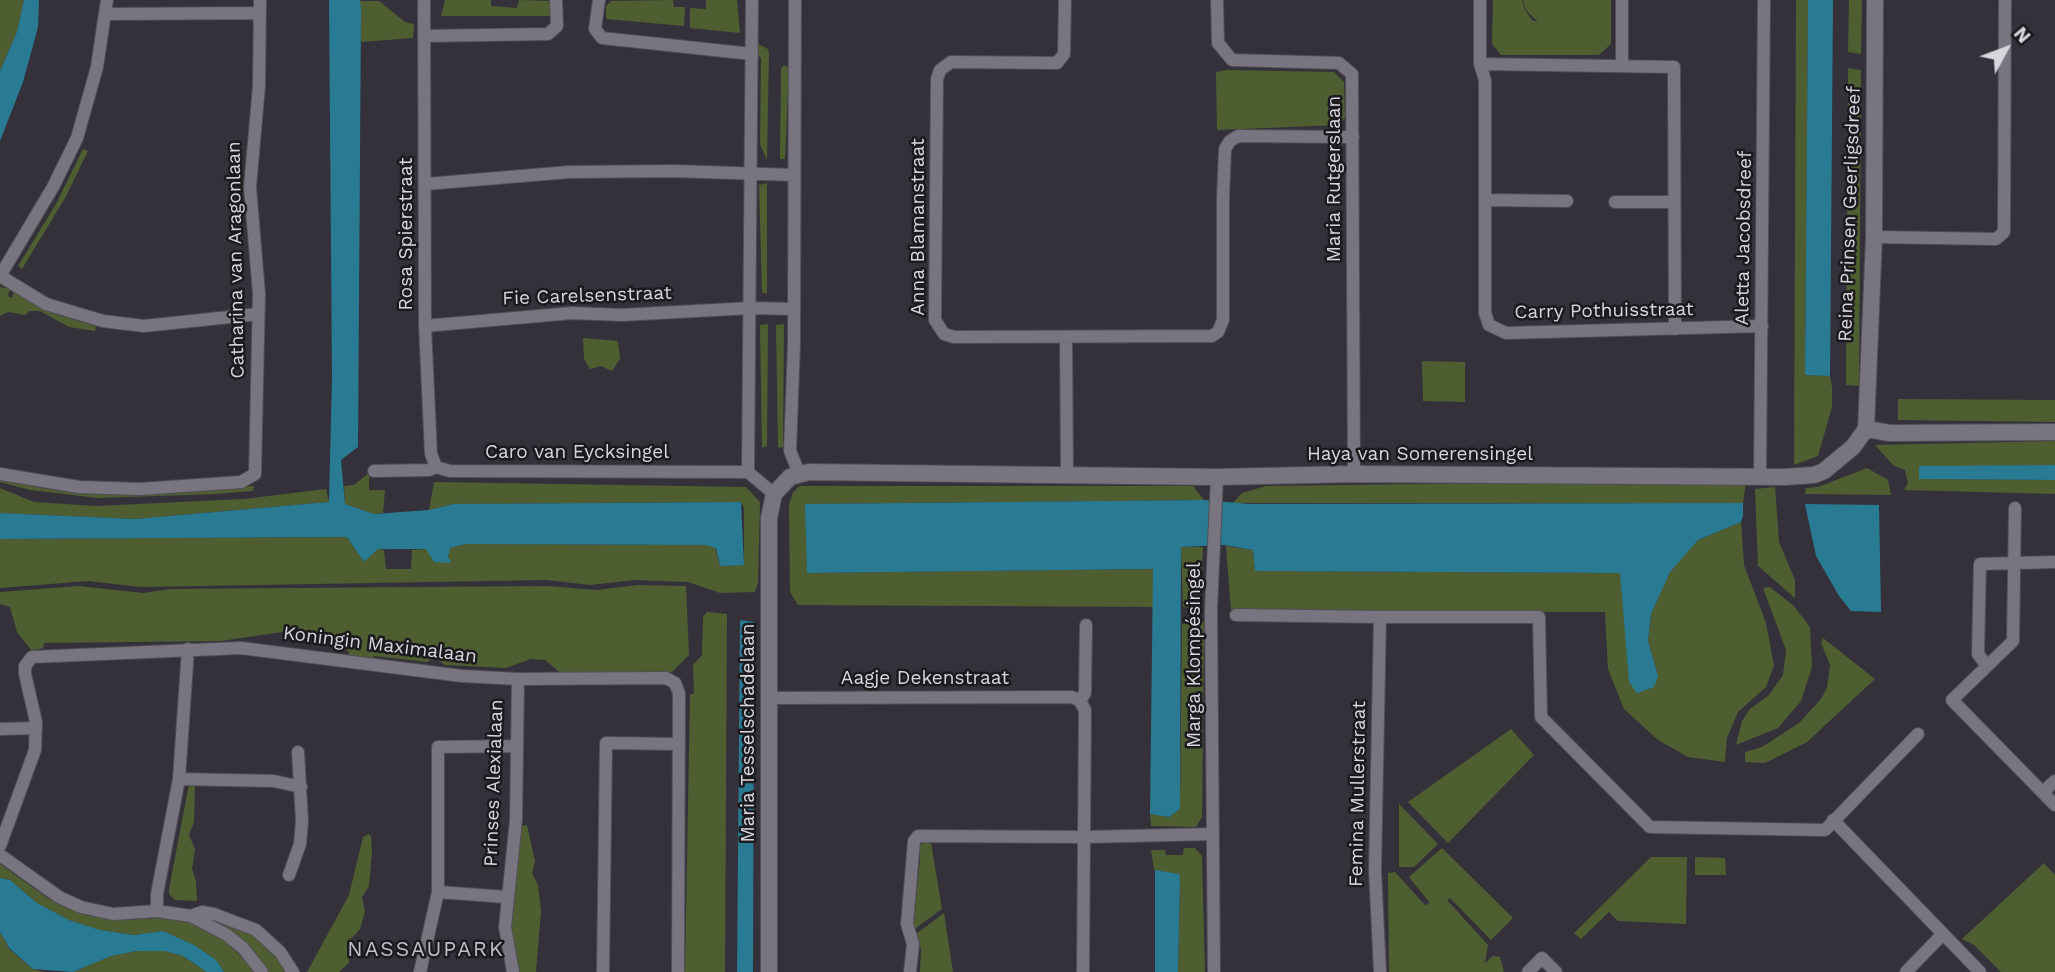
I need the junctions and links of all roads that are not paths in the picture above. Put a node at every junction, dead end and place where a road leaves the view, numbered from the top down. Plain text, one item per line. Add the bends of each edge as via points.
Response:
1 (107, 0) edge
2 (424, 0) edge
3 (556, 0) edge
4 (599, 0) edge
5 (752, 0) edge
6 (794, 0) edge
7 (1065, 0) edge
8 (1217, 0) edge
9 (1480, 0) edge
10 (1622, 0) edge
11 (1764, 0) edge
12 (1875, 0) edge
13 (2005, 0) edge
14 (260, 6) edge
15 (106, 14) junction
16 (424, 36) junction
17 (752, 54) junction
18 (1480, 64) junction
19 (1622, 66) junction
20 (1353, 137) junction
21 (751, 173) junction
22 (794, 175) junction
23 (426, 184) junction
24 (1486, 200) junction
25 (1567, 201) dead end
26 (1615, 202) dead end
27 (1674, 202) junction
28 (1874, 237) junction
29 (0, 276) edge
30 (751, 308) junction
31 (793, 309) junction
32 (258, 314) junction
33 (425, 326) junction
34 (1762, 326) junction
35 (1675, 329) junction
36 (1066, 338) junction
37 (1866, 429) junction
38 (2055, 432) edge
39 (436, 467) junction
40 (374, 471) dead end
41 (748, 471) junction
42 (799, 473) junction
43 (1067, 473) junction
44 (0, 474) edge
45 (1354, 474) junction
46 (1760, 476) junction
47 (1217, 477) junction
48 (774, 494) junction
49 (2015, 508) dead end
50 (2055, 562) edge
51 (2014, 564) junction
52 (1236, 615) dead end
53 (1380, 617) junction
54 (1086, 625) dead end
55 (188, 649) junction
56 (1987, 666) junction
57 (518, 679) junction
58 (769, 698) junction
59 (1080, 701) junction
60 (36, 728) junction
61 (0, 729) edge
62 (1918, 734) dead end
63 (679, 744) junction
64 (517, 746) junction
65 (298, 752) dead end
66 (179, 779) junction
67 (2055, 781) edge
68 (301, 787) junction
69 (2043, 792) junction
70 (2055, 805) edge
71 (1833, 820) junction
72 (1213, 834) junction
73 (1085, 837) junction
74 (0, 846) edge
75 (0, 855) edge
76 (289, 874) dead end
77 (438, 892) junction
78 (506, 897) junction
79 (157, 911) junction
80 (191, 916) junction
81 (1942, 935) junction
82 (262, 972) edge
83 (293, 972) edge
84 (420, 972) edge
85 (513, 972) edge
86 (603, 972) edge
87 (678, 972) edge
88 (769, 972) edge
89 (910, 972) edge
90 (1083, 972) edge
91 (1214, 972) edge
92 (1380, 972) edge
93 (1528, 972) edge
94 (1556, 972) edge
95 (1906, 972) edge
96 (1980, 972) edge

1 - 15 street
2 - 16 street, Rosa Spierstraat
3 - 16 street via 557,26 548,34
4 - 17 street via 595,29 602,38
5 - 17 street
6 - 22 street
7 - 36 street, Anna Blamanstraat via 1064,54 1057,63 951,62 940,70 935,320 944,334 954,337
8 - 20 street, Maria Rutgerslaan via 1218,43 1232,60 1344,65 1353,81
9 - 18 street, Carry Pothuisstraat
10 - 19 street
11 - 34 street, Aletta Jacobsdreef
12 - 28 street, Reina Prinsen Geerligsdreef
13 - 28 street via 2004,232 1996,239
14 - 15 street
14 - 32 street, Catharina van Aragonlaan via 250,187
15 - 29 street via 77,138
16 - 23 street, Rosa Spierstraat
17 - 21 street
18 - 19 street
18 - 24 street, Carry Pothuisstraat via 1485,80
19 - 27 street via 1674,66
20 - 36 street, Anna Blamanstraat via 1238,136 1230,141 1225,149 1223,320 1218,332 1206,337
20 - 45 street, Maria Rutgerslaan
21 - 22 street
21 - 23 street via 569,172
21 - 30 street
22 - 31 street
23 - 33 street, Rosa Spierstraat
24 - 25 street
24 - 35 street, Carry Pothuisstraat via 1485,313 1489,324 1506,333
26 - 27 street
27 - 35 street
28 - 37 street, Reina Prinsen Geerligsdreef
29 - 32 street via 46,304 103,321 144,326
30 - 31 street, Fie Carelsenstraat
30 - 33 street, Fie Carelsenstraat via 572,313
30 - 41 street
31 - 42 street via 790,451
32 - 44 street, Catharina van Aragonlaan via 257,468 253,477 241,482 140,489 57,485
33 - 39 street, Rosa Spierstraat via 431,454
34 - 35 street, Carry Pothuisstraat
34 - 46 street, Aletta Jacobsdreef
36 - 43 street
37 - 38 street via 1890,433
37 - 46 street, Haya van Somerensingel via 1853,447 1824,471
39 - 40 street, Caro van Eycksingel
39 - 41 street, Caro van Eycksingel via 450,471
41 - 48 street
42 - 43 street, Haya van Somerensingel
42 - 48 street
43 - 47 street, Haya van Somerensingel
45 - 46 street, Haya van Somerensingel
45 - 47 street, Haya van Somerensingel
47 - 72 street, Marga Klompésingel via 1211,609
48 - 58 street, Maria Tesselschadelaan via 769,518
49 - 51 street
50 - 51 street
51 - 56 street via 2013,640
51 - 56 street via 1980,564 1978,654
52 - 53 street
53 - 71 street via 1539,617 1541,717 1650,827 1825,830
53 - 92 street, Femina Mullerstraat via 1375,870
54 - 59 street via 1085,693
55 - 57 street, Koningin Maximalaan via 292,652 412,672
55 - 60 street, Koningin Maximalaan via 32,657 25,674
55 - 66 street
56 - 69 street via 1952,700
57 - 63 street, Koningin Maximalaan via 666,678 678,687
57 - 64 street, Prinses Alexialaan
58 - 59 street, Aagje Dekenstraat via 1072,697
58 - 88 street, Maria Tesselschadelaan
59 - 73 street via 1085,710
60 - 61 street
60 - 74 street, Koningin Maximalaan via 33,763
62 - 71 street
63 - 86 street via 606,743
63 - 87 street, Koningin Maximalaan
64 - 77 street via 438,747
64 - 78 street, Prinses Alexialaan via 516,820
65 - 68 street
66 - 68 street via 274,781
66 - 79 street
67 - 69 street
68 - 76 street via 300,844
69 - 70 street
71 - 81 street
72 - 73 street
72 - 91 street, Marga Klompésingel
73 - 89 street via 918,836 907,923 913,944
73 - 90 street
75 - 79 street via 81,907 113,914
77 - 78 street
77 - 84 street
78 - 85 street, Prinses Alexialaan via 507,952
79 - 80 street
80 - 82 street via 226,934
80 - 83 street via 214,914 256,930
81 - 95 street
81 - 96 street
93 - 94 street via 1542,958

